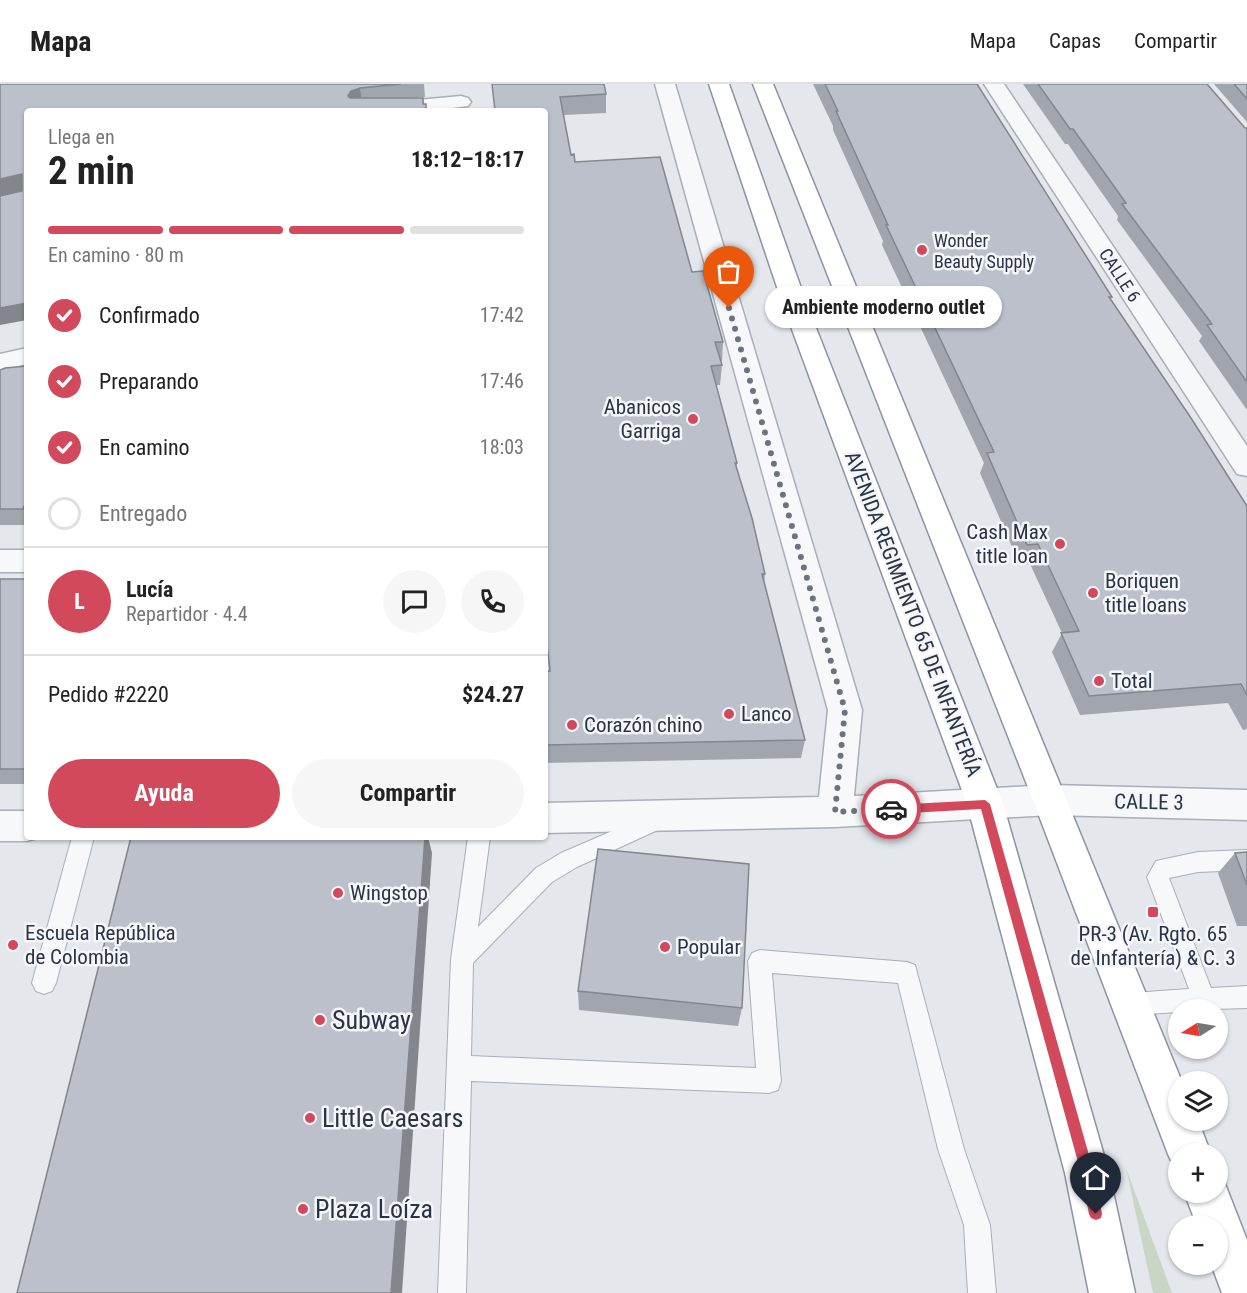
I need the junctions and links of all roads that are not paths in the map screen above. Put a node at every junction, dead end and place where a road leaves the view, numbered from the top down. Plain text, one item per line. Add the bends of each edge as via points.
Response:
1 (665, 84) edge
2 (719, 84) edge
3 (763, 84) edge
4 (994, 84) edge
5 (460, 99) edge
6 (387, 108) edge
7 (24, 357) edge
8 (0, 362) edge
9 (1247, 467) edge
10 (0, 561) edge
11 (24, 561) edge
12 (1051, 800) junction
13 (985, 804) junction
14 (1247, 805) edge
15 (835, 812) junction
16 (669, 815) junction
17 (548, 818) edge
18 (0, 826) edge
19 (24, 826) edge
20 (82, 840) edge
21 (478, 840) edge
22 (1247, 860) edge
23 (462, 959) junction
24 (44, 983) dead end
25 (1247, 997) edge
26 (1204, 999) joint
27 (1168, 1002) edge
28 (1132, 1004) junction
29 (459, 1068) junction
30 (1186, 1143) edge
31 (1210, 1203) edge
32 (452, 1293) edge
33 (982, 1293) edge
34 (1112, 1293) edge
35 (1245, 1293) edge

1 - 15 street via 845,710
2 - 13 highway, AVENIDA REGIMIENTO 65 DE INFANTERÍA via 795,304
3 - 12 highway
4 - 9 street, CALLE 6
5 - 6 street
7 - 8 street
10 - 11 street
12 - 13 street, CALLE 3
12 - 14 street, CALLE 3
12 - 28 highway
13 - 15 street, CALLE 3
13 - 34 highway, AVENIDA REGIMIENTO 65 DE INFANTERÍA via 1087,1173
15 - 16 street, CALLE 3
16 - 17 street, CALLE 3
16 - 23 lane via 544,875
18 - 19 street
20 - 24 lane
21 - 23 lane
22 - 26 lane via 1164,868 1158,877
23 - 29 lane
25 - 26 lane
27 - 28 lane
28 - 30 highway
29 - 32 lane
29 - 33 lane via 769,1081 760,961 907,973 951,1149 977,1225
31 - 35 highway

